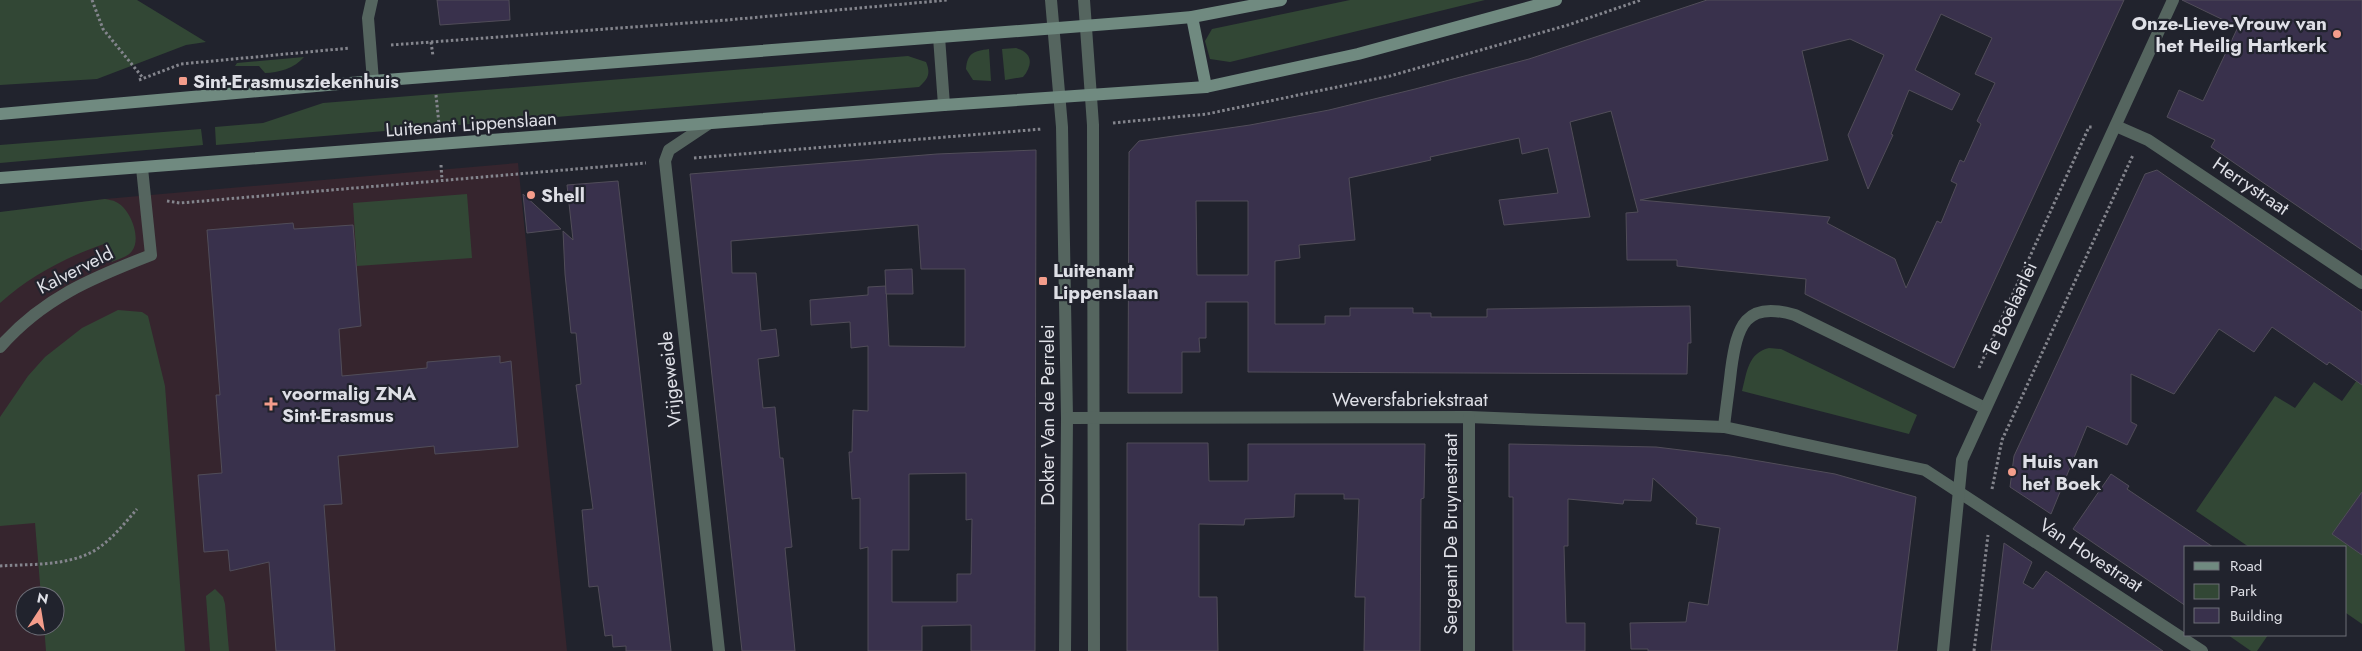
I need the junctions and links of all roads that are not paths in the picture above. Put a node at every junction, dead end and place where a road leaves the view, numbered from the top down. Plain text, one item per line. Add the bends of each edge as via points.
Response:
1 (372, 0) edge
2 (1051, 0) edge
3 (1084, 0) edge
4 (1281, 0) edge
5 (1556, 0) edge
6 (2173, 0) edge
7 (1192, 17) junction
8 (1087, 26) junction
9 (1054, 29) junction
10 (939, 37) junction
11 (373, 81) junction
12 (1206, 87) junction
13 (1092, 95) junction
14 (1060, 97) junction
15 (944, 105) junction
16 (0, 114) edge
17 (708, 124) junction
18 (2116, 126) junction
19 (142, 168) junction
20 (0, 178) edge
21 (2362, 283) edge
22 (0, 346) edge
23 (1984, 408) junction
24 (1469, 417) junction
25 (1067, 418) junction
26 (1095, 418) junction
27 (1724, 427) junction
28 (1959, 491) junction
29 (719, 651) edge
30 (1066, 651) edge
31 (1094, 651) edge
32 (1469, 651) edge
33 (1943, 651) edge
34 (2202, 651) edge

1 - 11 street via 368,18
2 - 9 street, Dokter Van de Perrelei
3 - 8 street
4 - 7 main road
5 - 12 main road, Luitenant Lippenslaan via 1358,54
6 - 18 street, Te Boelaarlei
7 - 8 main road
7 - 12 main road
8 - 9 main road
8 - 13 street
9 - 10 main road
9 - 14 street, Dokter Van de Perrelei
10 - 11 main road
10 - 15 street
11 - 16 main road
12 - 13 main road, Luitenant Lippenslaan
13 - 14 main road, Luitenant Lippenslaan
13 - 26 street
14 - 15 main road, Luitenant Lippenslaan
14 - 25 street, Dokter Van de Perrelei
15 - 17 main road, Luitenant Lippenslaan
17 - 19 main road, Luitenant Lippenslaan
17 - 29 street, Vrijgeweide via 669,150 665,161
18 - 21 street, Herrystraat via 2141,137
18 - 23 street, Te Boelaarlei
19 - 20 main road, Luitenant Lippenslaan
19 - 22 street, Kalverveld via 151,255 52,300
23 - 27 street via 1795,315 1767,310 1755,314 1738,331
23 - 28 street, Te Boelaarlei via 1962,460
24 - 26 street, Weversfabriekstraat
24 - 27 street, Weversfabriekstraat
24 - 32 street, Sergeant De Bruynestraat
25 - 26 street, Weversfabriekstraat
25 - 30 street, Dokter Van de Perrelei
26 - 31 street
27 - 28 street, Weversfabriekstraat via 1925,470
28 - 33 street, Te Boelaarlei
28 - 34 street, Van Hovestraat

